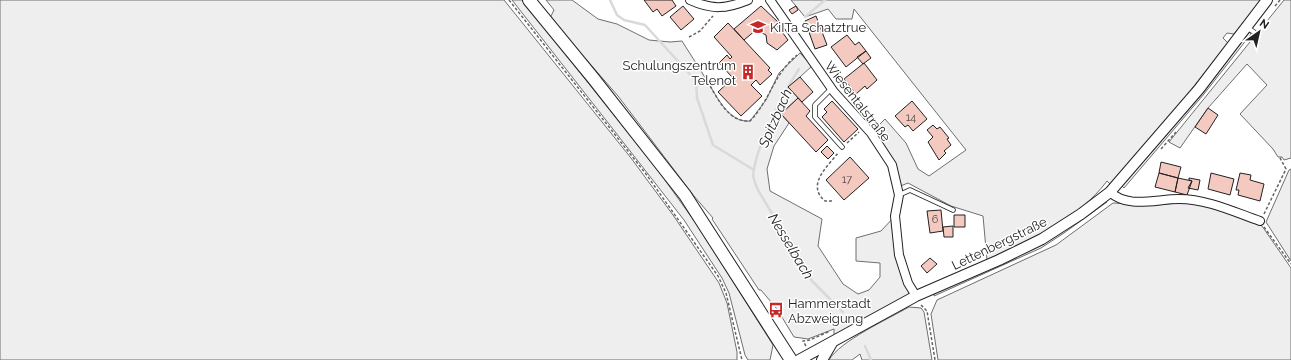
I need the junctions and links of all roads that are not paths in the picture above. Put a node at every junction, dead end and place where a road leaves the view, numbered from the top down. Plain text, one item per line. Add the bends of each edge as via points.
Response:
1 (529, 0) edge
2 (690, 0) edge
3 (748, 0) edge
4 (770, 0) edge
5 (1267, 0) edge
6 (832, 88) junction
7 (842, 147) road end
8 (1110, 192) junction
9 (899, 195) junction
10 (953, 210) dead end
11 (1260, 222) road end
12 (918, 300) junction
13 (832, 336) junction
14 (791, 360) edge
15 (799, 360) edge
16 (822, 360) edge

1 - 14 main road via 685,195
2 - 3 street via 705,7 736,5
4 - 6 street, Wiesentalstraße
5 - 8 street, Lettenbergstraße via 1250,29
6 - 7 lane via 815,105 815,117
6 - 9 street, Wiesentalstraße via 865,126 892,165
8 - 11 street via 1126,202 1180,199 1199,201
8 - 12 street, Lettenbergstraße via 1042,239
9 - 10 lane via 910,190
9 - 12 street, Wiesentalstraße via 895,216 899,255 908,283
12 - 13 street, Lettenbergstraße
13 - 15 street, Lettenbergstraße
13 - 16 street

